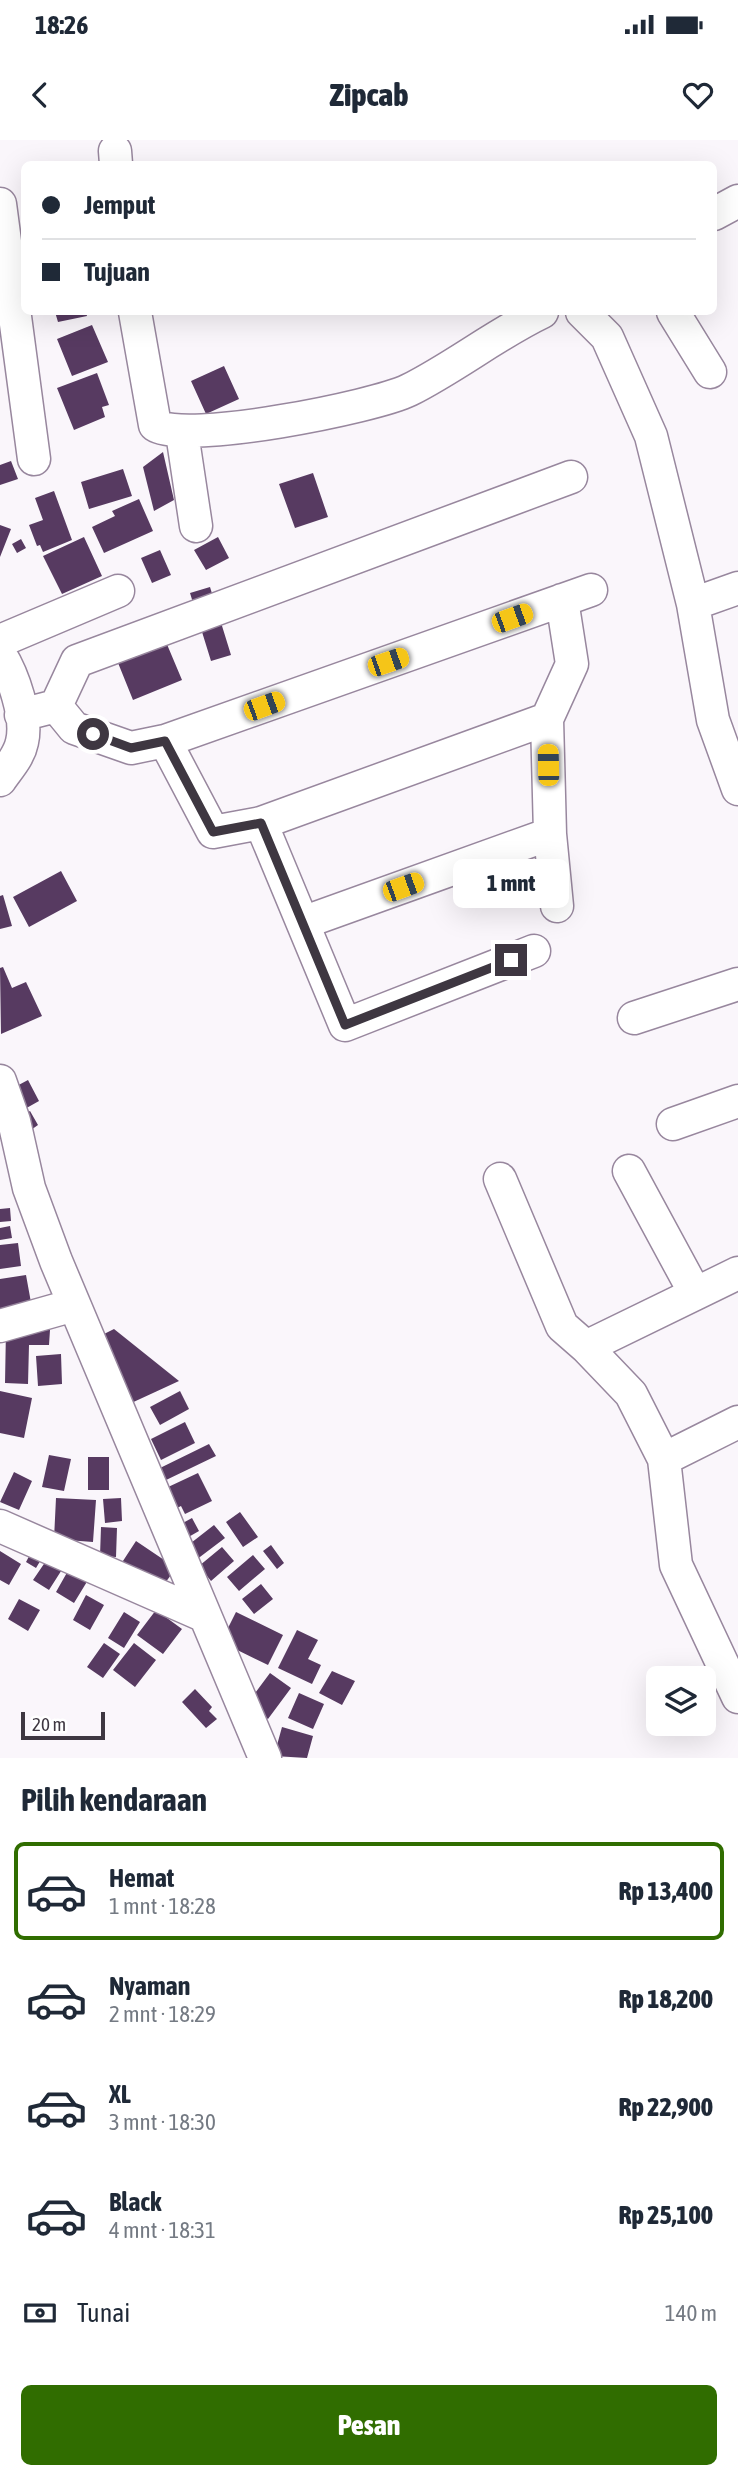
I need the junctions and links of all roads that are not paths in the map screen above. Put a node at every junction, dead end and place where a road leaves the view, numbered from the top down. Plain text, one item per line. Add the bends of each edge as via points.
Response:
1 (738, 201) edge
2 (0, 204) edge
3 (717, 212) edge
4 (11, 257) edge
5 (136, 315) edge
6 (537, 315) edge
7 (585, 315) edge
8 (675, 315) edge
9 (710, 372) dead end
10 (181, 433) junction
11 (34, 459) dead end
12 (571, 477) dead end
13 (196, 526) dead end
14 (738, 588) edge
15 (591, 590) dead end
16 (118, 591) dead end
17 (562, 600) junction
18 (693, 604) junction
19 (0, 641) edge
20 (0, 654) edge
21 (55, 706) junction
22 (21, 715) junction
23 (725, 715) edge
24 (547, 719) junction
25 (165, 741) junction
26 (0, 780) edge
27 (738, 789) edge
28 (261, 823) junction
29 (550, 834) junction
30 (556, 906) dead end
31 (305, 922) junction
32 (534, 951) dead end
33 (738, 984) edge
34 (634, 1018) dead end
35 (0, 1082) edge
36 (738, 1101) edge
37 (7, 1123) edge
38 (673, 1124) dead end
39 (629, 1171) dead end
40 (500, 1179) dead end
41 (738, 1273) edge
42 (695, 1293) junction
43 (75, 1304) junction
44 (0, 1326) edge
45 (586, 1348) junction
46 (738, 1422) edge
47 (664, 1459) junction
48 (0, 1526) edge
49 (205, 1616) junction
50 (738, 1697) edge
51 (265, 1758) edge

1 - 3 street
2 - 4 street
4 - 11 street
5 - 10 street via 155,425
6 - 10 street via 408,391 342,411
7 - 18 street via 607,337 651,436
8 - 9 street
10 - 13 street
12 - 21 street via 77,662
14 - 18 street
15 - 17 street
16 - 19 street
17 - 24 street via 572,664
17 - 25 street
18 - 23 street
20 - 22 street
21 - 22 street
21 - 25 street via 75,727 131,748
22 - 26 street via 22,742
23 - 27 street
24 - 28 street
24 - 29 street
25 - 28 street via 213,832
28 - 31 street
29 - 30 street
29 - 31 street
31 - 32 street via 345,1025
33 - 34 street
35 - 37 street
36 - 38 street
37 - 43 street
39 - 42 street
40 - 45 street via 562,1326
41 - 42 street
42 - 45 street
43 - 44 street
43 - 49 street
45 - 47 street via 631,1394
46 - 47 street
47 - 50 street via 676,1565
48 - 49 street
49 - 51 street

